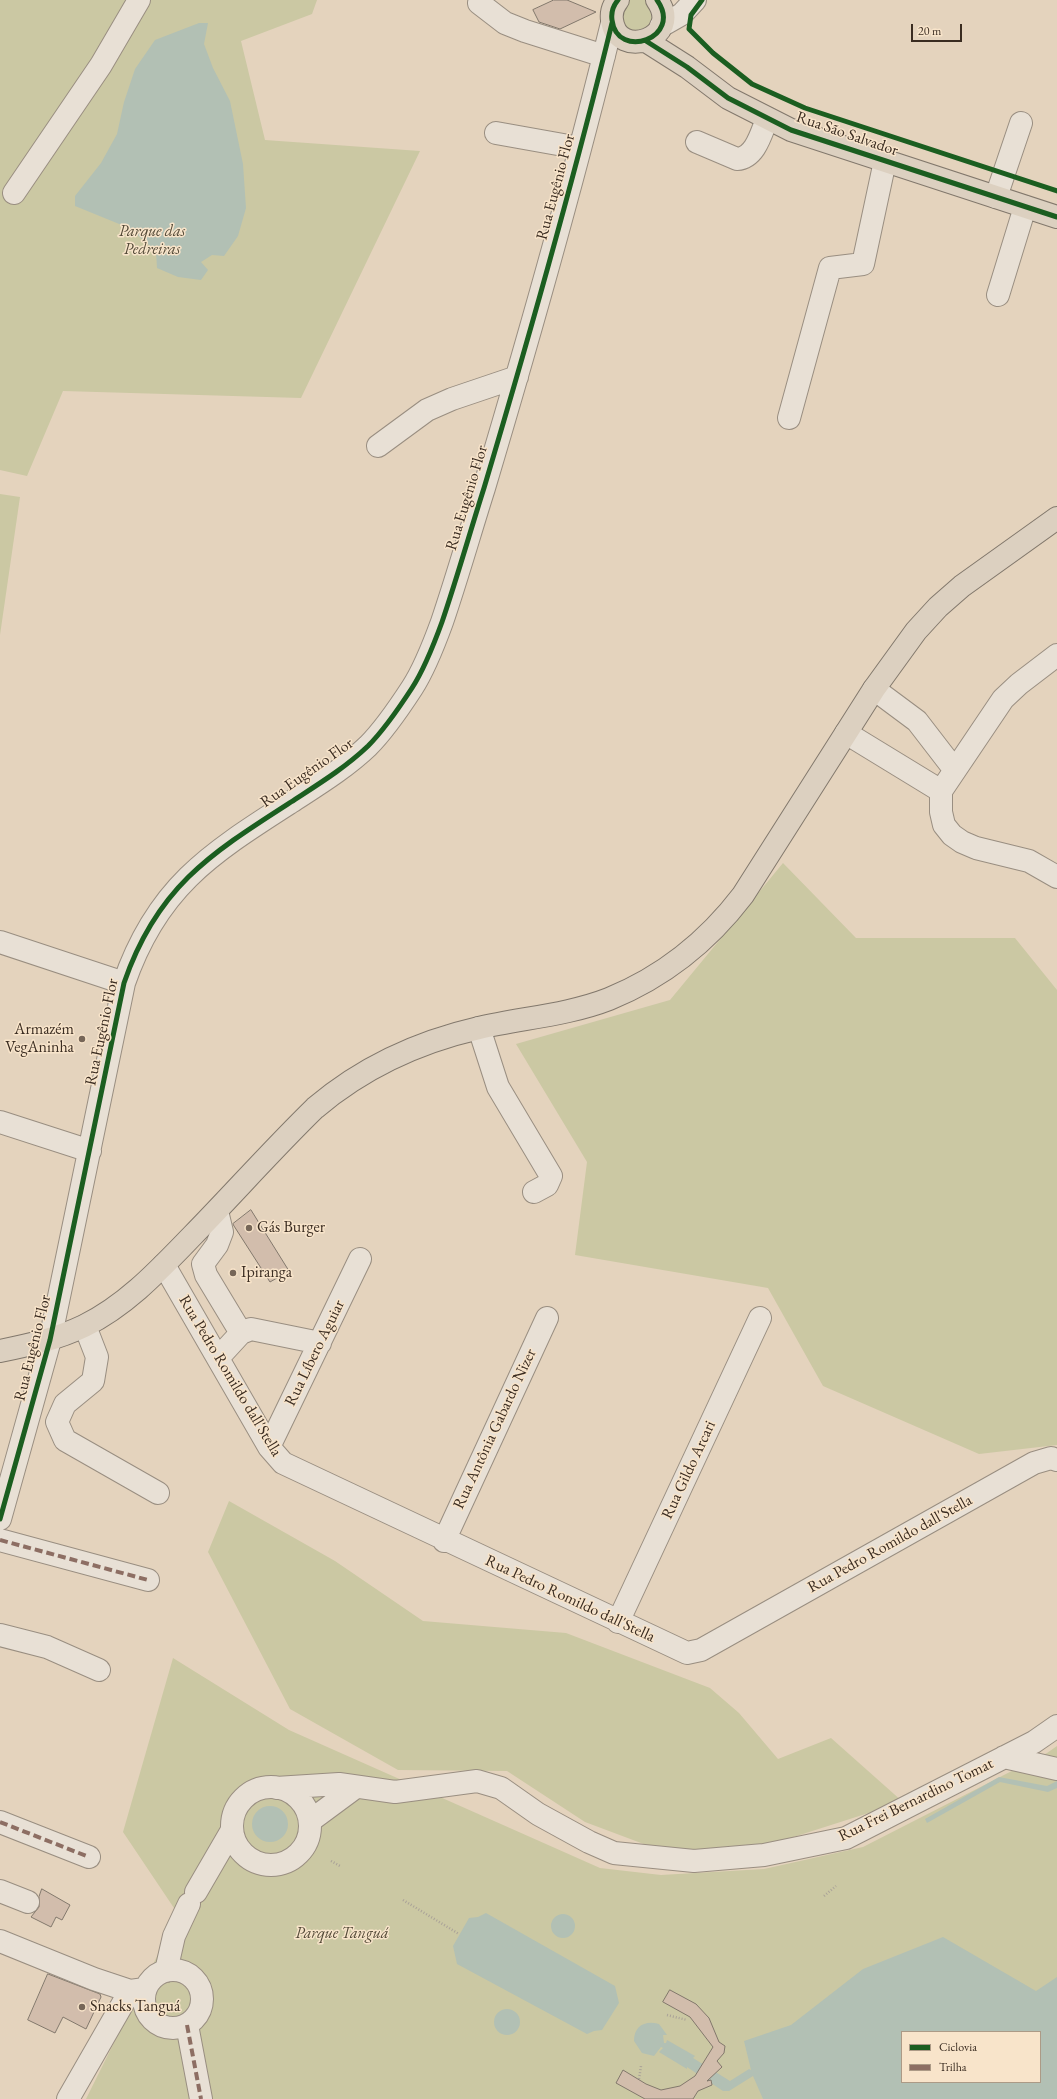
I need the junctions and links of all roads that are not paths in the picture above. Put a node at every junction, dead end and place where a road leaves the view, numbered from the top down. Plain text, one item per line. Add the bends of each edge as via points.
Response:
1 (139, 0) edge
2 (657, 0) edge
3 (695, 0) edge
4 (479, 3) dead end
5 (614, 8) edge
6 (646, 36) junction
7 (604, 56) junction
8 (595, 95) junction
9 (767, 119) junction
10 (1021, 123) dead end
11 (496, 132) dead end
12 (697, 142) dead end
13 (580, 148) junction
14 (885, 161) junction
15 (14, 193) dead end
16 (996, 197) junction
17 (1025, 207) junction
18 (1057, 217) edge
19 (998, 295) dead end
20 (517, 377) junction
21 (789, 418) dead end
22 (378, 446) dead end
23 (1057, 518) edge
24 (1057, 655) edge
25 (874, 689) junction
26 (846, 733) junction
27 (954, 770) junction
28 (940, 791) junction
29 (1057, 877) edge
30 (0, 942) edge
31 (124, 983) junction
32 (479, 1028) junction
33 (0, 1122) edge
34 (90, 1151) junction
35 (534, 1192) dead end
36 (217, 1211) junction
37 (360, 1260) dead end
38 (164, 1264) junction
39 (220, 1301) junction
40 (193, 1314) junction
41 (547, 1318) dead end
42 (760, 1318) dead end
43 (85, 1326) junction
44 (241, 1333) junction
45 (50, 1340) junction
46 (320, 1343) junction
47 (0, 1351) edge
48 (218, 1358) junction
49 (269, 1447) junction
50 (1057, 1460) edge
51 (158, 1493) dead end
52 (0, 1519) edge
53 (0, 1540) edge
54 (444, 1540) junction
55 (148, 1580) dead end
56 (618, 1622) junction
57 (0, 1635) edge
58 (99, 1670) dead end
59 (1057, 1726) edge
60 (1004, 1757) junction
61 (1057, 1769) edge
62 (356, 1787) junction
63 (276, 1788) junction
64 (310, 1821) junction
65 (0, 1822) edge
66 (232, 1830) junction
67 (89, 1857) dead end
68 (0, 1891) edge
69 (28, 1902) dead end
70 (0, 1941) edge
71 (166, 1971) junction
72 (138, 1990) junction
73 (187, 2026) junction
74 (68, 2099) edge
75 (200, 2099) edge

1 - 15 street via 101,65
2 - 6 main road via 662,12
3 - 6 street via 682,14
4 - 7 street via 505,23 524,32
5 - 6 main road, Rua São Salvador via 618,34
5 - 7 street, Rua Eugênio Flor
6 - 8 street, Rua Eugênio Flor via 612,64
6 - 9 main road, Rua São Salvador via 728,98
7 - 8 street, Rua Eugênio Flor
8 - 13 street, Rua Eugênio Flor
9 - 12 street via 750,154 744,158 737,159
9 - 14 main road, Rua São Salvador via 814,139
10 - 16 street
11 - 13 street
13 - 20 street, Rua Eugênio Flor
14 - 16 main road, Rua São Salvador
14 - 21 street via 863,264 830,268
16 - 17 main road, Rua São Salvador
17 - 18 main road, Rua São Salvador
17 - 19 street
20 - 22 street via 427,410
20 - 31 street, Rua Eugênio Flor via 450,599 414,685 391,719 368,745 343,767 218,850 192,871 154,918 141,940
23 - 25 main road via 962,586 938,607 895,657
24 - 27 street via 1003,699
25 - 26 main road
25 - 27 street via 917,721
26 - 28 street
26 - 32 main road via 743,895 724,920 698,945 669,967 608,999
27 - 28 street
28 - 29 street via 944,825 957,838 976,848 1029,861
30 - 31 street
31 - 34 street, Rua Eugênio Flor
32 - 35 street via 498,1087 551,1176 547,1186
32 - 36 main road via 400,1054 333,1093 298,1125
33 - 34 street
34 - 45 street, Rua Eugênio Flor
36 - 38 main road
36 - 39 street via 222,1232 218,1245 203,1264
37 - 46 street, Rua Líbero Aguiar
38 - 40 street, Rua Pedro Romildo dall'Stella
38 - 43 main road via 124,1301
39 - 40 street
39 - 44 street
40 - 48 street, Rua Pedro Romildo dall'Stella
41 - 54 street, Rua Antônia Gabardo Nizer
42 - 56 street, Rua Gildo Arcari
43 - 45 main road
43 - 51 street via 97,1357 93,1381 65,1404 57,1422 65,1440
44 - 46 street via 251,1329
44 - 48 street
45 - 47 main road
45 - 52 street, Rua Eugênio Flor
46 - 49 street, Rua Líbero Aguiar
48 - 49 street, Rua Pedro Romildo dall'Stella
49 - 54 street, Rua Pedro Romildo dall'Stella via 283,1464 290,1468
50 - 56 street, Rua Pedro Romildo dall'Stella via 1051,1458 1034,1463 695,1653 680,1651
53 - 55 street
54 - 56 street, Rua Pedro Romildo dall'Stella
57 - 58 street via 47,1647
59 - 60 street, Rua Frei Bernardino Tomat via 1034,1742
60 - 61 street
60 - 62 street, Rua Frei Bernardino Tomat via 846,1838 764,1855 694,1861 614,1853 538,1814 501,1788 477,1781 396,1792
62 - 63 street, Rua Frei Bernardino Tomat via 339,1784
62 - 64 street
63 - 64 street via 290,1792 299,1800 306,1809
63 - 66 street via 262,1788 249,1794 239,1803 233,1816
64 - 66 street via 310,1833 305,1846 296,1857 284,1864 270,1866 256,1863 244,1855 236,1844
65 - 67 street
66 - 71 street via 192,1898 174,1936
68 - 69 street
70 - 72 street via 94,1979
71 - 72 street via 157,1974
71 - 73 street via 174,1970 190,1976 200,1990 201,2006 196,2017
72 - 73 street via 143,1998 144,2007 154,2022 167,2028
72 - 74 street
73 - 75 street

